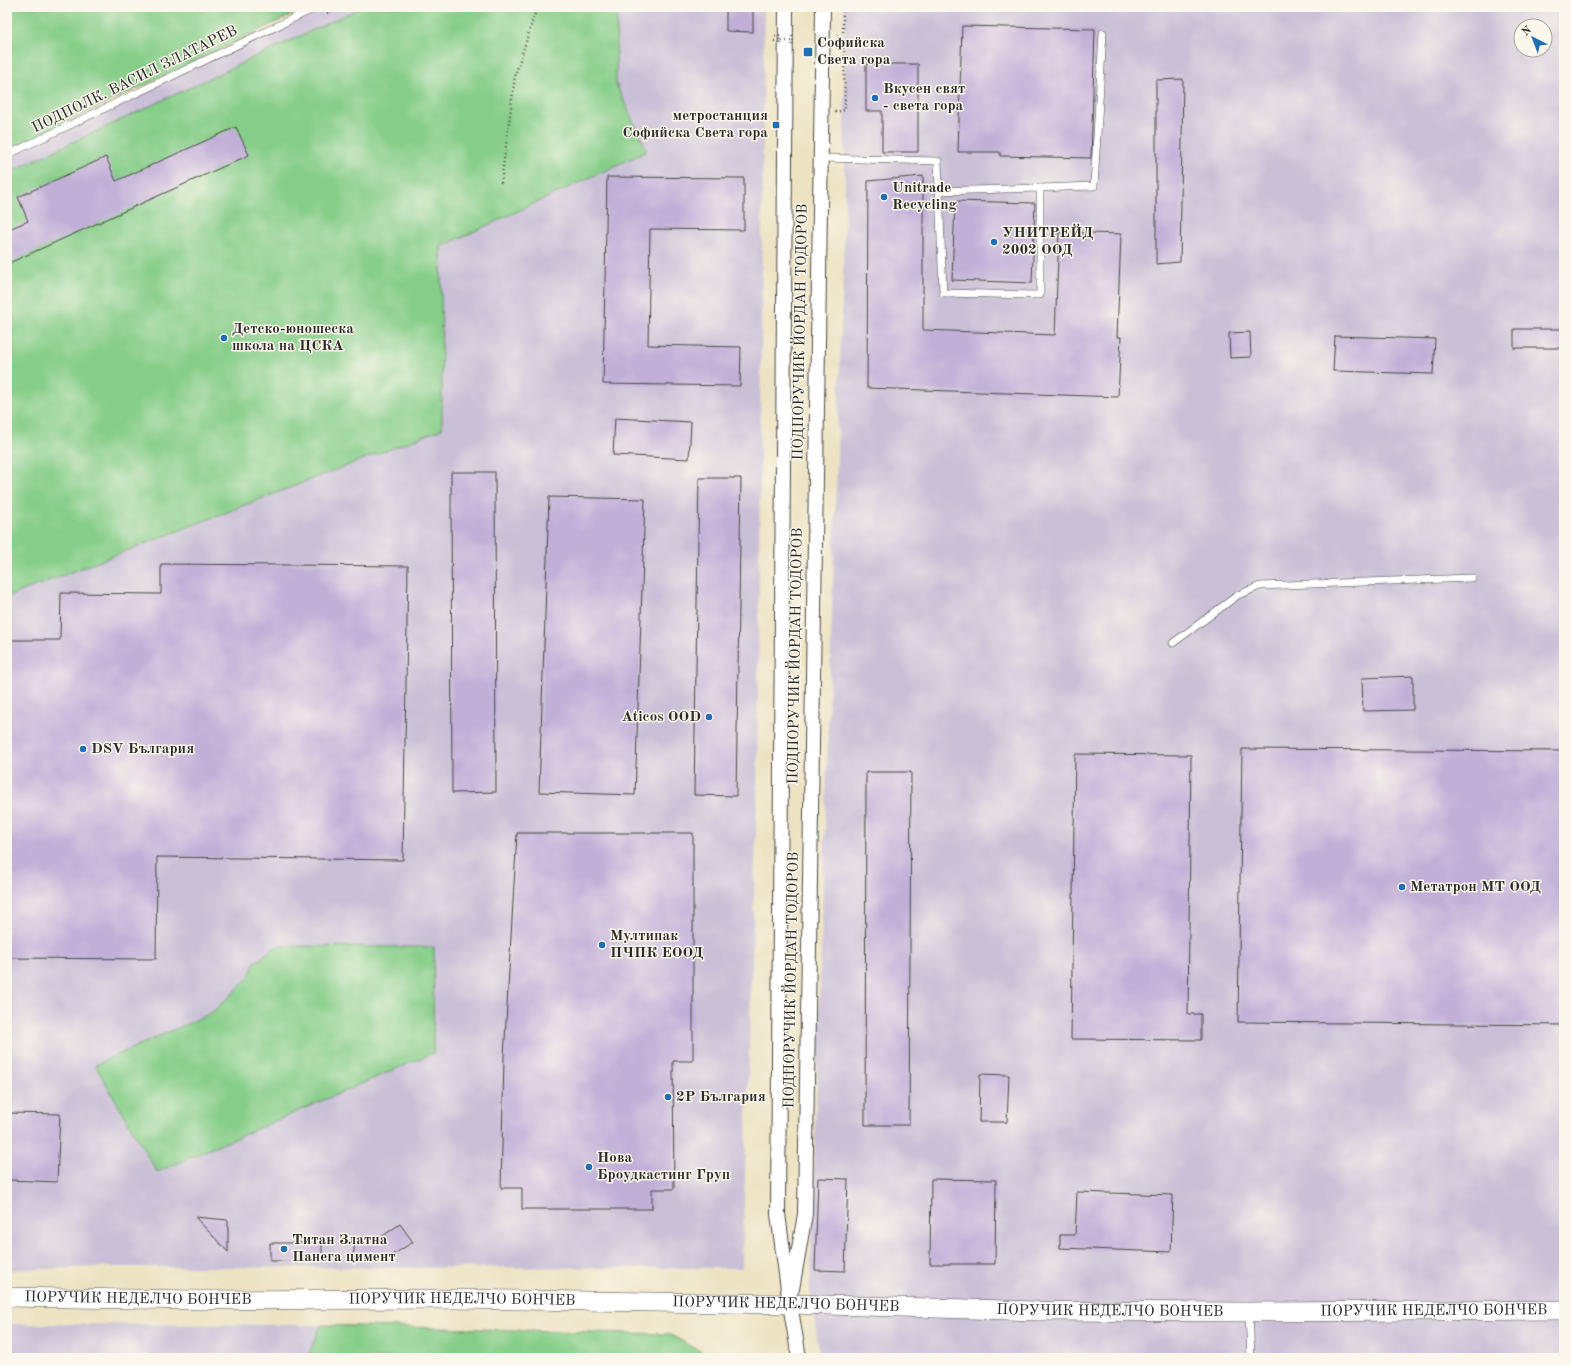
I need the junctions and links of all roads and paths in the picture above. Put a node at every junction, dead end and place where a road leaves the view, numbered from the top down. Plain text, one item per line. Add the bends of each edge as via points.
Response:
1 (317, 7) edge
2 (537, 7) edge
3 (786, 7) edge
4 (823, 7) edge
5 (843, 7) edge
6 (1103, 33) dead end
7 (819, 41) junction
8 (837, 42) junction
9 (844, 42) dead end
10 (845, 110) dead end
11 (7, 155) edge
12 (820, 158) junction
13 (501, 183) dead end
14 (1040, 188) junction
15 (939, 191) junction
16 (1472, 578) dead end
17 (1173, 643) dead end
18 (7, 1297) edge
19 (790, 1304) junction
20 (1564, 1310) edge
21 (1249, 1312) junction
22 (799, 1358) edge
23 (1251, 1358) edge

1 - 11 lane, ПОДПОЛК. ВАСИЛ ЗЛАТАРЕВ
2 - 13 path via 516,76
3 - 19 street, ПОДПОРУЧИК ЙОРДАН ТОДОРОВ via 778,1214
4 - 7 street, ПОДПОРУЧИК ЙОРДАН ТОДОРОВ
5 - 8 path, bridge via 843,36 837,36
6 - 14 lane via 1094,186
7 - 8 path, bridge
7 - 12 street, ПОДПОРУЧИК ЙОРДАН ТОДОРОВ
8 - 9 path, bridge
8 - 10 path, bridge via 838,48 844,48
12 - 15 lane via 938,162
12 - 19 street, ПОДПОРУЧИК ЙОРДАН ТОДОРОВ via 805,1214
14 - 15 lane
14 - 15 lane via 1040,295 942,293
16 - 17 lane via 1260,586 1238,595
18 - 19 street, ПОРУЧИК НЕДЕЛЧО БОНЧЕВ via 198,1300 456,1299
19 - 21 street, ПОРУЧИК НЕДЕЛЧО БОНЧЕВ via 1037,1311
19 - 22 street, ПОДПОРУЧИК ЙОРДАН ТОДОРОВ
20 - 21 street, ПОРУЧИК НЕДЕЛЧО БОНЧЕВ
21 - 23 lane

